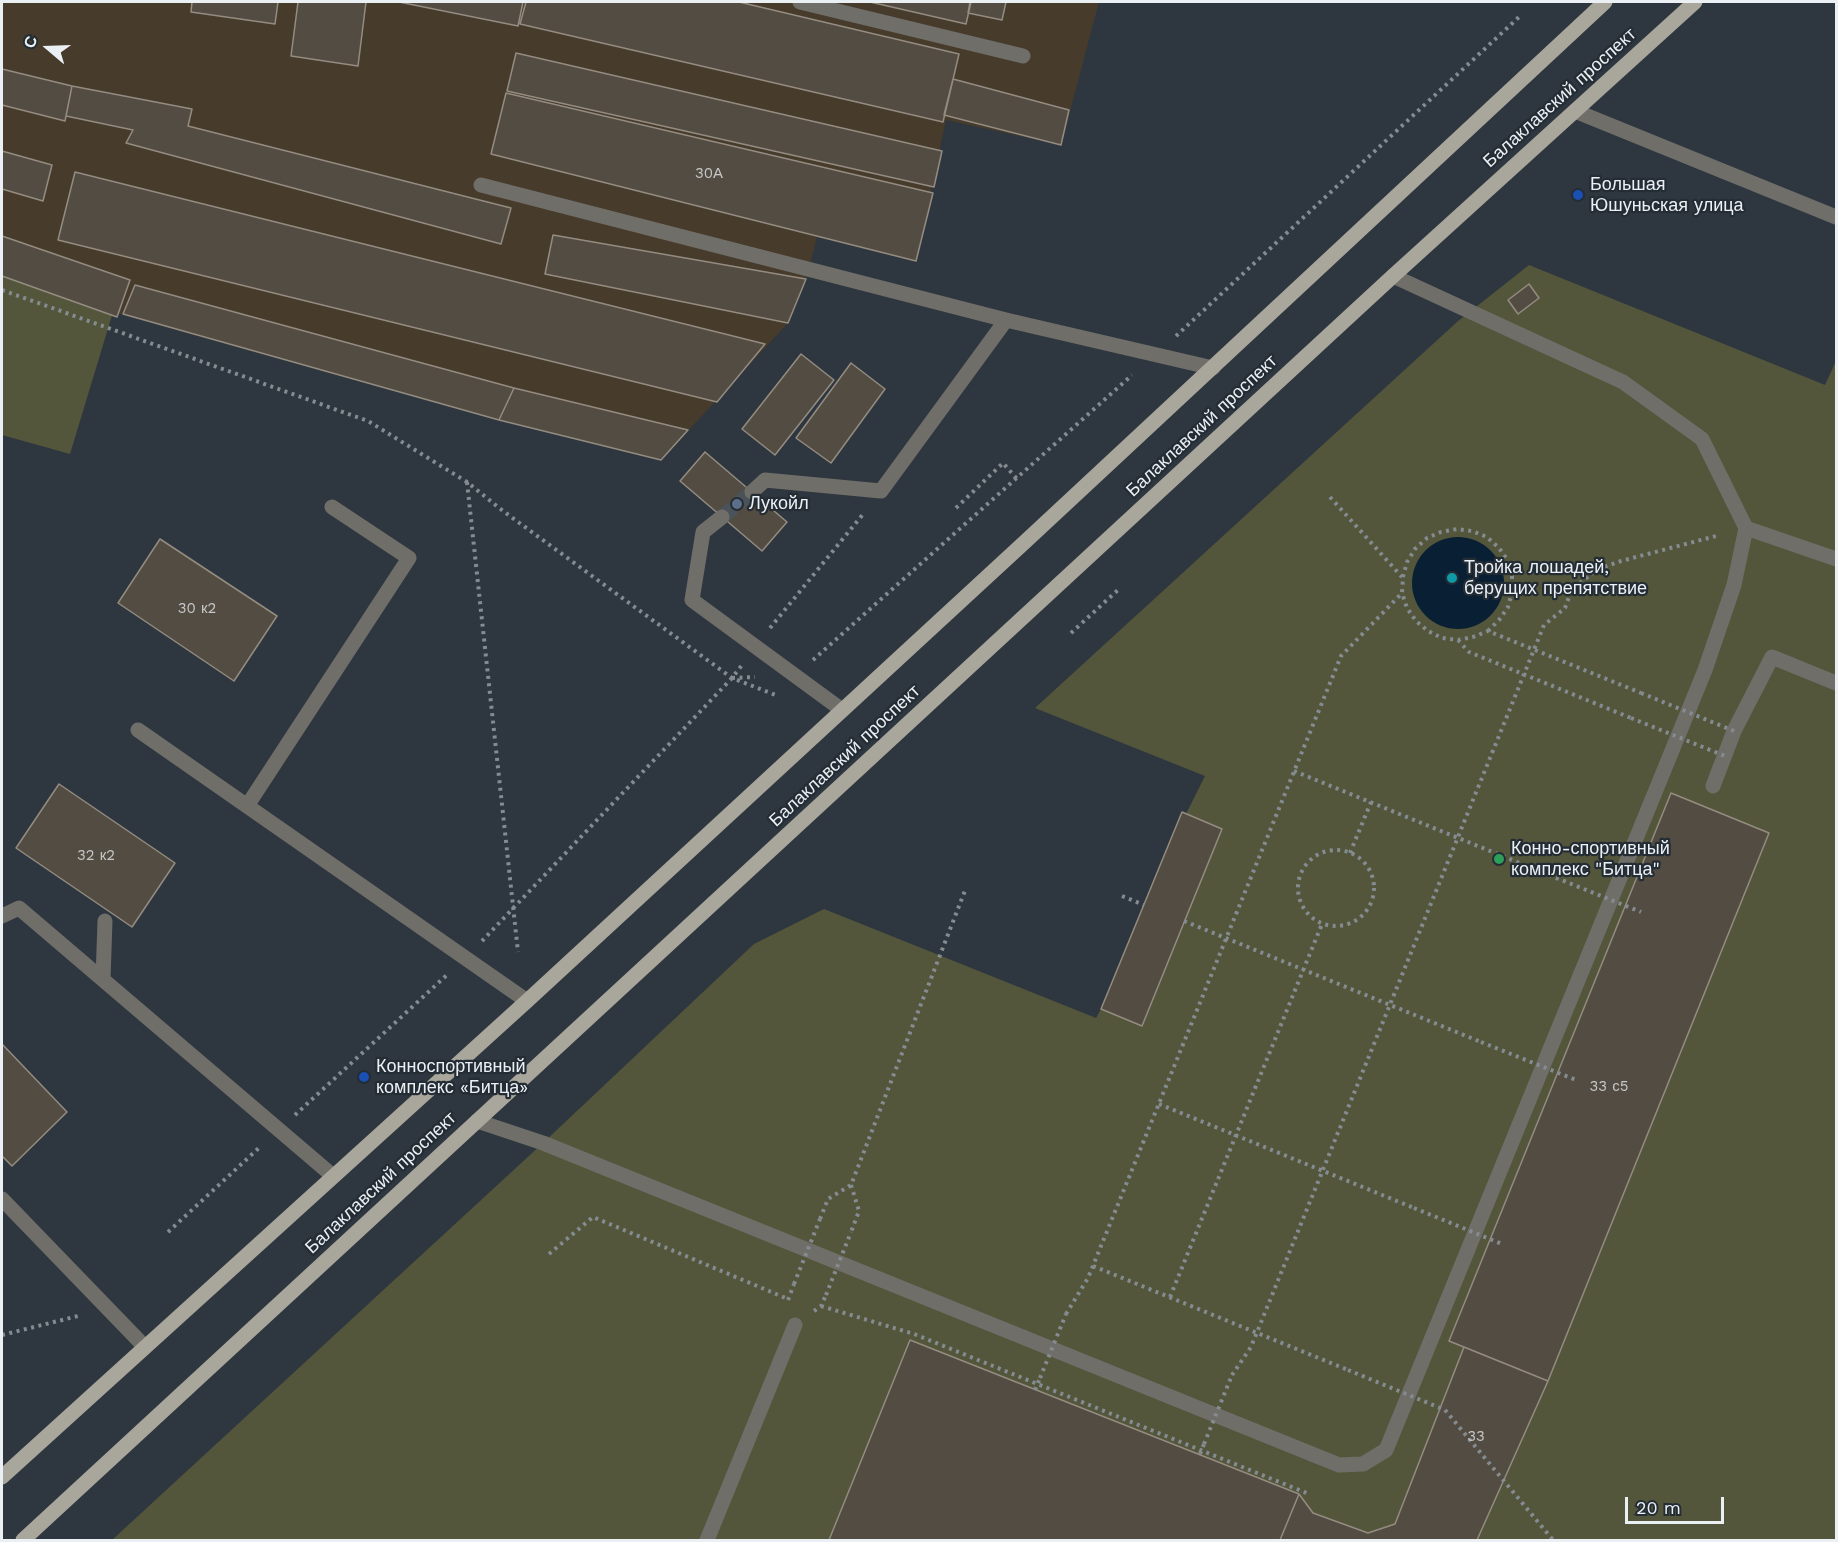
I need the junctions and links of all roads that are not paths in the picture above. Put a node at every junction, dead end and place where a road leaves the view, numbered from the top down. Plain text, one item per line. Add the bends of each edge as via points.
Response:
1 (800, 2) edge
2 (1605, 2) edge
3 (1695, 2) edge
4 (1023, 56) dead end
5 (1575, 111) junction
6 (481, 185) dead end
7 (1836, 217) edge
8 (1393, 276) junction
9 (1006, 320) junction
10 (1213, 368) junction
11 (752, 492) tunnel mouth
12 (332, 507) dead end
13 (722, 517) tunnel mouth
14 (1746, 528) junction
15 (1836, 559) edge
16 (1836, 683) edge
17 (842, 710) junction
18 (138, 730) dead end
19 (1713, 786) dead end
20 (247, 806) junction
21 (2, 916) edge
22 (105, 921) dead end
23 (103, 979) junction
24 (527, 1001) junction
25 (477, 1121) junction
26 (333, 1176) junction
27 (2, 1199) edge
28 (795, 1325) dead end
29 (145, 1347) junction
30 (2, 1477) edge
31 (23, 1540) edge
32 (707, 1540) edge

1 - 4 lane
2 - 10 main road, Балаклавский проспект
3 - 5 main road, Балаклавский проспект
5 - 7 lane
5 - 8 main road, Балаклавский проспект
6 - 9 lane
8 - 14 lane via 1632,388 1702,439
8 - 25 main road, Балаклавский проспект
9 - 10 lane
9 - 11 lane via 881,491 765,480
10 - 17 main road, Балаклавский проспект
12 - 20 lane via 409,558
13 - 17 lane via 703,532 692,600
14 - 15 lane
14 - 25 lane via 1734,585 1705,670 1386,1450 1364,1464 1339,1465 543,1143
16 - 19 lane via 1773,657 1734,731
17 - 24 main road, Балаклавский проспект
18 - 20 lane
20 - 24 lane
21 - 23 lane via 19,908
22 - 23 lane
23 - 26 lane
24 - 26 main road, Балаклавский проспект
25 - 31 main road, Балаклавский проспект
26 - 29 main road, Балаклавский проспект
27 - 29 lane
28 - 32 lane
29 - 30 main road, Балаклавский проспект

